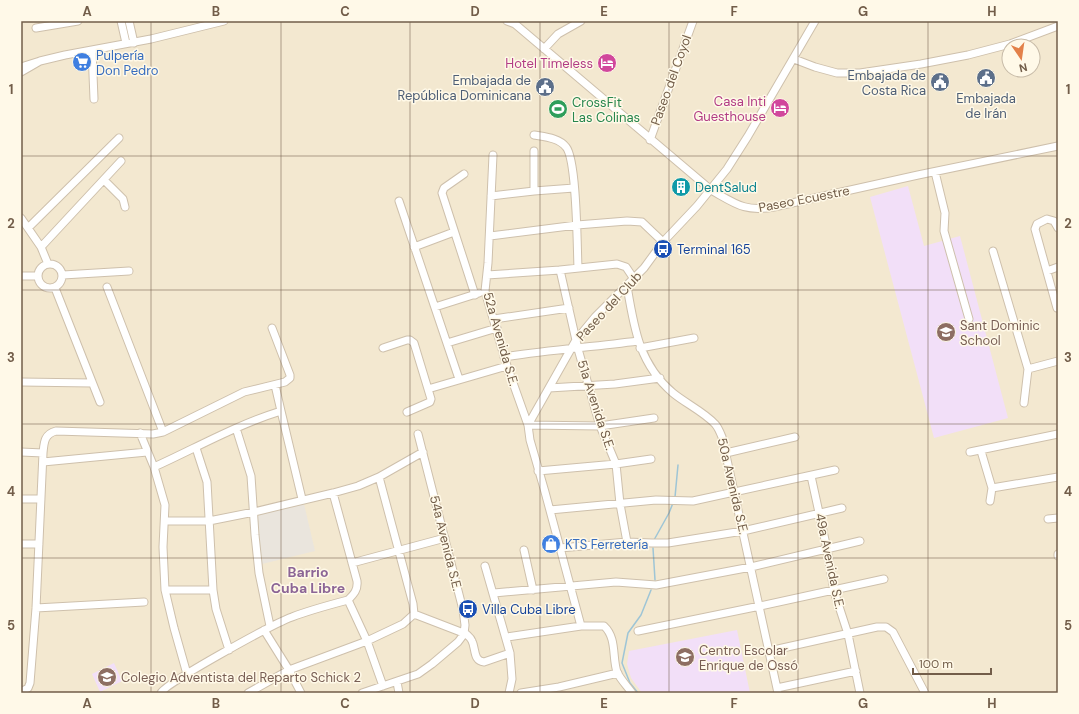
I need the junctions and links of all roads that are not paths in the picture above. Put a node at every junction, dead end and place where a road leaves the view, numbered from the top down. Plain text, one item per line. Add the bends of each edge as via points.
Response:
1 (78, 21) edge
2 (121, 21) edge
3 (129, 21) edge
4 (224, 21) edge
5 (507, 21) edge
6 (580, 21) edge
7 (693, 21) edge
8 (815, 21) edge
9 (514, 23) edge
10 (45, 24) edge
11 (1058, 26) edge
12 (36, 28) dead end
13 (134, 43) junction
14 (126, 44) junction
15 (544, 49) junction
16 (92, 50) junction
17 (794, 59) junction
18 (40, 61) junction
19 (21, 67) edge
20 (21, 72) edge
21 (94, 99) dead end
22 (534, 135) dead end
23 (119, 138) dead end
24 (650, 140) junction
25 (1058, 146) edge
26 (534, 151) dead end
27 (493, 155) dead end
28 (121, 161) dead end
29 (935, 172) junction
30 (464, 174) dead end
31 (104, 180) junction
32 (574, 188) junction
33 (711, 190) junction
34 (534, 191) junction
35 (492, 196) junction
36 (399, 201) dead end
37 (125, 207) dead end
38 (21, 218) edge
39 (577, 225) junction
40 (28, 228) junction
41 (1058, 228) edge
42 (454, 232) junction
43 (490, 236) junction
44 (662, 242) junction
45 (41, 247) junction
46 (414, 247) junction
47 (993, 251) dead end
48 (48, 264) junction
49 (1058, 267) edge
50 (578, 268) junction
51 (560, 270) junction
52 (1047, 270) junction
53 (129, 271) dead end
54 (63, 275) junction
55 (487, 275) junction
56 (21, 276) edge
57 (38, 276) junction
58 (634, 279) junction
59 (107, 286) dead end
60 (627, 286) junction
61 (55, 288) junction
62 (485, 291) junction
63 (475, 294) junction
64 (435, 307) junction
65 (569, 308) junction
66 (1057, 308) edge
67 (494, 319) junction
68 (969, 319) dead end
69 (272, 328) dead end
70 (497, 328) junction
71 (694, 338) dead end
72 (576, 340) junction
73 (447, 343) junction
74 (639, 345) junction
75 (383, 348) dead end
76 (570, 349) junction
77 (578, 349) junction
78 (504, 357) junction
79 (1058, 361) edge
80 (507, 366) junction
81 (1028, 368) junction
82 (660, 378) junction
83 (460, 380) junction
84 (21, 382) edge
85 (92, 383) junction
86 (275, 385) junction
87 (589, 386) junction
88 (549, 388) junction
89 (428, 389) junction
90 (100, 402) dead end
91 (1024, 403) dead end
92 (281, 411) junction
93 (408, 412) dead end
94 (654, 418) dead end
95 (528, 425) junction
96 (600, 426) junction
97 (236, 428) junction
98 (163, 432) junction
99 (140, 433) junction
100 (418, 434) dead end
101 (1058, 434) edge
102 (795, 437) dead end
103 (196, 448) junction
104 (981, 451) junction
105 (21, 452) edge
106 (148, 452) junction
107 (423, 452) junction
108 (726, 452) junction
109 (970, 452) dead end
110 (43, 453) junction
111 (651, 459) dead end
112 (43, 462) junction
113 (616, 464) junction
114 (154, 467) junction
115 (835, 470) dead end
116 (538, 471) junction
117 (811, 476) junction
118 (379, 477) junction
119 (1058, 477) edge
120 (992, 488) junction
121 (735, 491) junction
122 (333, 493) junction
123 (21, 498) edge
124 (41, 499) junction
125 (302, 499) junction
126 (990, 501) dead end
127 (620, 504) junction
128 (842, 508) dead end
129 (550, 510) junction
130 (254, 512) junction
131 (820, 512) junction
132 (1058, 518) edge
133 (1048, 519) dead end
134 (165, 521) junction
135 (209, 521) junction
136 (743, 531) junction
137 (445, 538) junction
138 (860, 541) dead end
139 (627, 542) junction
140 (21, 544) edge
141 (38, 544) junction
142 (560, 548) junction
143 (827, 549) junction
144 (524, 550) dead end
145 (398, 551) junction
146 (352, 563) junction
147 (485, 566) dead end
148 (751, 567) junction
149 (884, 579) dead end
150 (570, 587) junction
151 (165, 590) junction
152 (213, 590) junction
153 (533, 590) junction
154 (834, 591) junction
155 (494, 593) junction
156 (348, 600) junction
157 (144, 602) dead end
158 (760, 606) junction
159 (36, 608) junction
160 (414, 614) junction
161 (581, 626) junction
162 (267, 628) junction
163 (638, 631) dead end
164 (464, 634) junction
165 (848, 634) junction
166 (507, 637) junction
167 (367, 641) junction
168 (229, 650) junction
169 (769, 650) junction
170 (510, 652) junction
171 (289, 670) junction
172 (856, 671) junction
173 (618, 673) junction
174 (187, 674) junction
175 (396, 682) junction
176 (383, 686) junction
177 (778, 691) edge
178 (21, 693) edge
179 (161, 693) edge
180 (248, 693) edge
181 (301, 693) edge
182 (362, 693) edge
183 (399, 693) edge
184 (509, 693) edge
185 (522, 693) edge
186 (632, 693) edge
187 (860, 693) edge
188 (925, 693) edge

1 - 10 street
2 - 14 street
3 - 13 street
4 - 13 street
5 - 9 street
6 - 15 street via 558,34
7 - 24 street, Paseo del Coyol
8 - 17 street, Paseo del Club
9 - 15 street, Paseo Ecuestre
10 - 12 street
11 - 17 street via 1010,44 968,55 860,74 837,73
13 - 14 street
14 - 16 street
15 - 24 street, Paseo Ecuestre
16 - 18 street
16 - 21 street
17 - 33 street, Paseo del Club via 748,136
18 - 19 street
18 - 20 street
22 - 32 street via 559,141 565,146 570,153
23 - 40 street
24 - 33 street, Paseo Ecuestre
25 - 29 street, Paseo Ecuestre
26 - 34 street
27 - 35 street, 52a Avenida S.E.
28 - 31 street
29 - 33 street, Paseo Ecuestre via 764,209 739,205
29 - 68 street via 944,213 944,231
30 - 42 street via 444,188 442,193
31 - 37 street via 123,199
31 - 45 street
32 - 34 street
32 - 39 street
33 - 44 street, Paseo del Club
34 - 35 street
35 - 43 street, 52a Avenida S.E.
36 - 46 street
38 - 40 street
39 - 43 street
39 - 44 street via 642,222
39 - 50 street
40 - 45 street
41 - 52 street via 1051,220 1041,221 1035,229
42 - 46 street
42 - 63 street
43 - 55 street, 52a Avenida S.E.
44 - 58 street, Paseo del Club
45 - 48 street
46 - 64 street
47 - 81 street
48 - 54 street via 58,266
48 - 57 street via 41,268
49 - 52 street
50 - 51 street
50 - 58 street via 617,264 626,267
51 - 55 street
51 - 65 street, 51a Avenida S.E.
52 - 66 street
53 - 54 street
54 - 61 street via 61,283
55 - 62 street, 52a Avenida S.E.
56 - 57 street
57 - 61 street via 40,283 47,288
58 - 60 street, Paseo del Club
59 - 98 street
60 - 72 street, Paseo del Club
60 - 74 street, 50a Avenida S.E. via 633,326
61 - 85 street
62 - 63 street
62 - 67 street, 52a Avenida S.E.
63 - 64 street
64 - 73 street
65 - 67 street
65 - 72 street, 51a Avenida S.E.
67 - 70 street, 52a Avenida S.E.
69 - 86 street via 290,375 285,382
70 - 73 street
70 - 78 street, 52a Avenida S.E.
71 - 74 street
72 - 76 street, Paseo del Club
72 - 77 street, 51a Avenida S.E.
73 - 83 street
74 - 77 street
74 - 82 street, 50a Avenida S.E.
75 - 89 street via 407,340 414,343
76 - 77 street
76 - 78 street
76 - 88 street, Paseo del Club
77 - 87 street, 51a Avenida S.E.
78 - 80 street, 52a Avenida S.E.
79 - 81 street
80 - 83 street
80 - 95 street, 52a Avenida S.E.
81 - 91 street
82 - 87 street
82 - 108 street, 50a Avenida S.E. via 672,392 714,423 722,437
83 - 89 street
84 - 85 street
85 - 90 street
86 - 92 street
86 - 98 street via 244,392
87 - 88 street
87 - 96 street, 51a Avenida S.E.
88 - 95 street, Paseo del Club
89 - 93 street via 430,402
92 - 97 street
92 - 125 street
94 - 96 street
95 - 96 street
95 - 116 street
96 - 113 street, 51a Avenida S.E.
97 - 103 street
97 - 130 street via 251,476
98 - 99 street
99 - 106 street
99 - 110 street via 56,431 47,435
100 - 107 street, 54a Avenida S.E.
101 - 104 street
102 - 108 street
103 - 114 street
103 - 135 street via 207,482
104 - 109 street
104 - 120 street
105 - 110 street
106 - 112 street
106 - 114 street
107 - 118 street
107 - 137 street, 54a Avenida S.E.
108 - 121 street, 50a Avenida S.E.
110 - 112 street
111 - 113 street
112 - 124 street
113 - 116 street
113 - 127 street, 51a Avenida S.E.
114 - 134 street via 165,505
115 - 117 street
116 - 129 street
117 - 121 street
117 - 131 street, 49a Avenida S.E.
118 - 122 street
118 - 145 street
119 - 120 street
120 - 126 street
121 - 127 street via 693,501 656,500
121 - 136 street, 50a Avenida S.E.
122 - 125 street
122 - 146 street
123 - 124 street
124 - 141 street
125 - 130 street
127 - 129 street
127 - 139 street, 51a Avenida S.E.
128 - 131 street
129 - 142 street
130 - 135 street
130 - 162 street
131 - 136 street
131 - 143 street, 49a Avenida S.E.
132 - 133 street
134 - 135 street
134 - 151 street
135 - 152 street
136 - 139 street via 668,543
136 - 148 street, 50a Avenida S.E.
137 - 145 street
137 - 164 street, 54a Avenida S.E. via 463,610
138 - 143 street
139 - 142 street
140 - 141 street
141 - 159 street
142 - 150 street
143 - 148 street
143 - 154 street, 49a Avenida S.E.
144 - 153 street
145 - 146 street
145 - 160 street
146 - 156 street via 358,589
147 - 155 street
148 - 150 street via 656,585 616,582
148 - 158 street, 50a Avenida S.E.
149 - 154 street
150 - 153 street
150 - 161 street
151 - 152 street
151 - 174 street
152 - 168 street
153 - 155 street
154 - 158 street
154 - 165 street, 49a Avenida S.E.
155 - 166 street
156 - 162 street via 292,617
156 - 167 street
157 - 159 street
158 - 163 street
158 - 169 street, 50a Avenida S.E.
159 - 178 street via 30,683
160 - 164 street
160 - 167 street via 403,624
161 - 166 street
161 - 173 street via 599,625 609,631
162 - 168 street
162 - 171 street
164 - 170 street via 472,640 480,662
164 - 175 street via 458,642 418,674
165 - 169 street
165 - 172 street, 49a Avenida S.E.
165 - 188 street via 877,627 886,627 893,632
166 - 170 street
167 - 171 street
167 - 176 street
168 - 174 street
169 - 177 street, 50a Avenida S.E.
170 - 184 street via 512,679
171 - 180 street
171 - 181 street
172 - 177 street
172 - 187 street, 49a Avenida S.E.
173 - 185 street
173 - 186 street
174 - 179 street via 164,688
175 - 176 street
175 - 183 street
176 - 182 street

